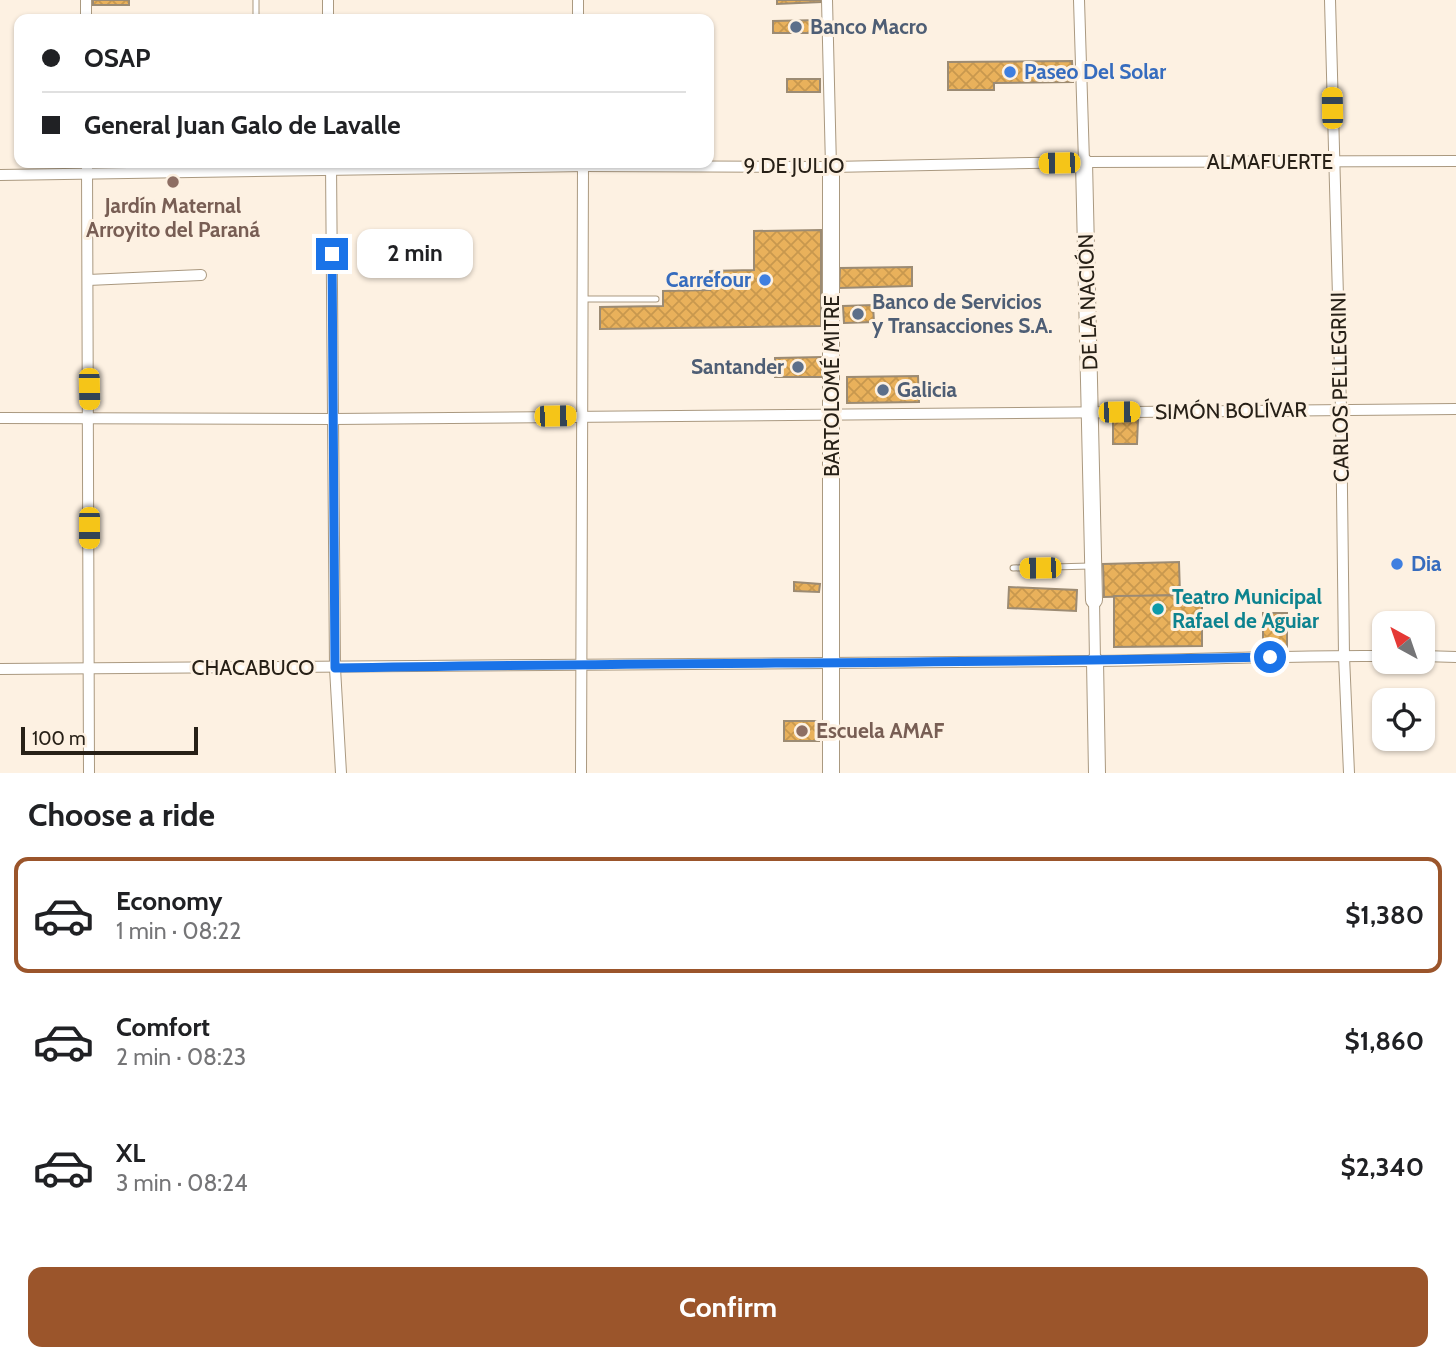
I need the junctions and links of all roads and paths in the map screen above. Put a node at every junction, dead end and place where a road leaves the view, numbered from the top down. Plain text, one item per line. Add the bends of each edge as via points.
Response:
1 (827, 0) edge
2 (1079, 0) edge
3 (1330, 0) edge
4 (1456, 161) edge
5 (1084, 162) junction
6 (1333, 162) junction
7 (714, 166) edge
8 (831, 167) junction
9 (87, 168) edge
10 (332, 168) edge
11 (583, 168) edge
12 (0, 175) edge
13 (201, 275) dead end
14 (88, 280) junction
15 (583, 299) junction
16 (656, 299) dead end
17 (1341, 409) junction
18 (1456, 409) edge
19 (1091, 413) junction
20 (832, 415) junction
21 (89, 416) junction
22 (583, 416) junction
23 (0, 418) edge
24 (334, 419) junction
25 (1093, 566) junction
26 (1013, 568) dead end
27 (1094, 600) joint
28 (1344, 656) junction
29 (1372, 656) edge
30 (1435, 656) edge
31 (1456, 657) edge
32 (830, 661) junction
33 (1095, 661) junction
34 (580, 663) junction
35 (90, 668) junction
36 (335, 668) junction
37 (0, 669) edge
38 (89, 773) edge
39 (341, 773) edge
40 (581, 773) edge
41 (831, 773) edge
42 (1097, 773) edge
43 (1349, 773) edge

1 - 8 street, BARTOLOMÉ MITRE
2 - 5 street, DE LA NACIÓN
3 - 6 street, CARLOS PELLEGRINI
4 - 6 street, ALMAFUERTE
5 - 6 street, ALMAFUERTE
5 - 8 street, 9 DE JULIO
5 - 19 street, DE LA NACIÓN
6 - 17 street, CARLOS PELLEGRINI
7 - 8 street, 9 DE JULIO
8 - 20 street, BARTOLOMÉ MITRE
9 - 12 street, 9 DE JULIO
9 - 14 street
10 - 24 street
11 - 15 street
13 - 14 street
14 - 21 street
15 - 16 lane
15 - 22 street
17 - 18 street, SIMÓN BOLÍVAR
17 - 19 street, SIMÓN BOLÍVAR
17 - 28 street, CARLOS PELLEGRINI
19 - 20 street, SIMÓN BOLÍVAR
19 - 25 street, DE LA NACIÓN
20 - 22 street, SIMÓN BOLÍVAR
20 - 32 street, BARTOLOMÉ MITRE
21 - 23 street, SIMÓN BOLÍVAR
21 - 24 street, SIMÓN BOLÍVAR
21 - 35 street
22 - 24 street, SIMÓN BOLÍVAR
22 - 34 street
24 - 36 street
25 - 26 lane
25 - 27 street, DE LA NACIÓN
27 - 33 street, DE LA NACIÓN
28 - 29 street, CHACABUCO
28 - 33 street, CHACABUCO
28 - 43 street, CARLOS PELLEGRINI
30 - 31 street
32 - 33 street, CHACABUCO
32 - 34 street, CHACABUCO
32 - 41 street, BARTOLOMÉ MITRE
33 - 42 street, DE LA NACIÓN
34 - 36 street, CHACABUCO
34 - 40 street
35 - 36 street, CHACABUCO
35 - 37 street, CHACABUCO
35 - 38 street
36 - 39 street

